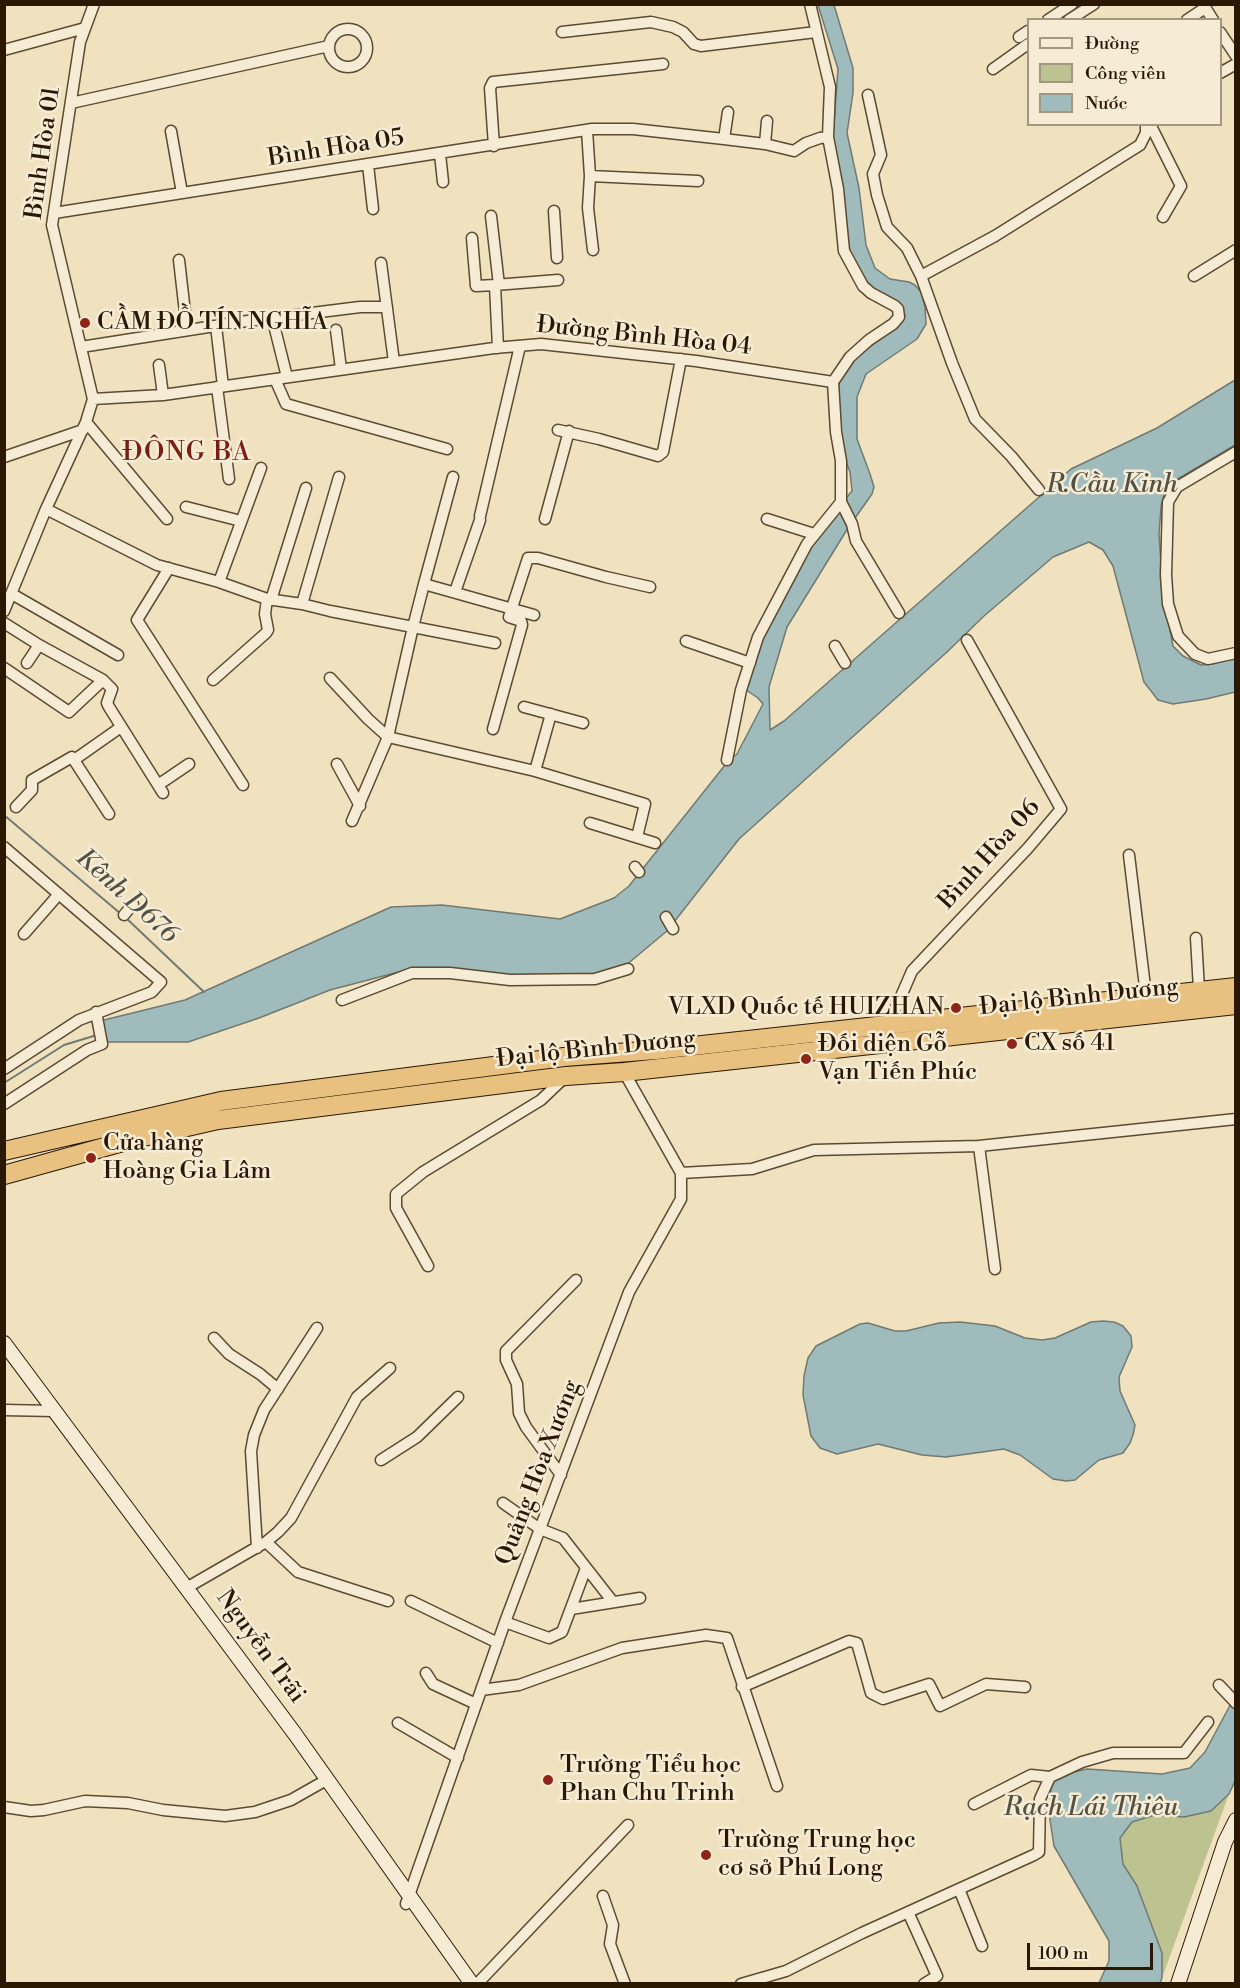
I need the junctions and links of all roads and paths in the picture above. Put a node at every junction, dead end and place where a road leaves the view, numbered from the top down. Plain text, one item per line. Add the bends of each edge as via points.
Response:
1 (94, 4) edge
2 (810, 4) edge
3 (1094, 4) edge
4 (1204, 6) edge
5 (1078, 10) edge
6 (1054, 18) edge
7 (1189, 18) edge
8 (85, 28) junction
9 (562, 32) dead end
10 (816, 32) junction
11 (1222, 34) edge
12 (1027, 45) edge
13 (329, 46) dead end
14 (4, 50) edge
15 (1236, 56) edge
16 (663, 64) dead end
17 (1236, 64) edge
18 (993, 69) dead end
19 (1222, 72) edge
20 (868, 95) dead end
21 (71, 104) junction
22 (728, 112) dead end
23 (767, 121) dead end
24 (1148, 126) edge
25 (1149, 126) edge
26 (587, 130) junction
27 (171, 131) dead end
28 (828, 137) junction
29 (724, 139) junction
30 (765, 144) junction
31 (494, 146) junction
32 (440, 154) junction
33 (368, 165) junction
34 (590, 176) junction
35 (698, 181) dead end
36 (443, 182) dead end
37 (182, 193) junction
38 (373, 209) dead end
39 (554, 211) dead end
40 (54, 213) junction
41 (491, 216) dead end
42 (1163, 217) dead end
43 (472, 238) dead end
44 (593, 250) dead end
45 (1236, 250) edge
46 (557, 258) dead end
47 (179, 260) dead end
48 (381, 263) dead end
49 (921, 276) junction
50 (1194, 276) dead end
51 (558, 280) dead end
52 (497, 285) junction
53 (387, 307) junction
54 (274, 325) dead end
55 (216, 326) junction
56 (187, 330) junction
57 (336, 330) dead end
58 (520, 346) junction
59 (81, 347) junction
60 (498, 348) junction
61 (681, 359) junction
62 (394, 362) junction
63 (159, 365) dead end
64 (342, 369) junction
65 (287, 377) junction
66 (274, 379) junction
67 (833, 382) junction
68 (220, 387) junction
69 (163, 395) junction
70 (93, 399) junction
71 (84, 426) junction
72 (447, 450) dead end
73 (1236, 452) edge
74 (4, 457) edge
75 (261, 468) dead end
76 (339, 477) dead end
77 (453, 477) dead end
78 (229, 479) dead end
79 (306, 488) dead end
80 (1039, 490) dead end
81 (840, 502) junction
82 (186, 507) dead end
83 (46, 509) junction
84 (167, 519) dead end
85 (545, 519) dead end
86 (767, 519) dead end
87 (241, 521) junction
88 (813, 534) junction
89 (169, 568) junction
90 (219, 582) junction
91 (424, 584) junction
92 (650, 587) dead end
93 (455, 592) junction
94 (12, 594) junction
95 (269, 600) junction
96 (302, 604) junction
97 (511, 608) junction
98 (4, 611) edge
99 (899, 613) dead end
100 (534, 615) dead end
101 (4, 623) edge
102 (413, 627) junction
103 (686, 641) dead end
104 (968, 642) dead end
105 (495, 643) dead end
106 (39, 645) junction
107 (835, 646) dead end
108 (1236, 653) edge
109 (118, 655) dead end
110 (27, 663) dead end
111 (750, 663) junction
112 (845, 663) dead end
113 (4, 668) edge
114 (330, 678) dead end
115 (103, 680) junction
116 (213, 680) dead end
117 (524, 707) dead end
118 (551, 714) junction
119 (583, 723) dead end
120 (121, 727) junction
121 (493, 729) dead end
122 (388, 737) junction
123 (74, 760) junction
124 (727, 760) dead end
125 (189, 764) dead end
126 (337, 764) dead end
127 (535, 771) junction
128 (243, 785) dead end
129 (360, 806) junction
130 (16, 807) dead end
131 (110, 814) dead end
132 (352, 821) dead end
133 (590, 823) dead end
134 (637, 837) junction
135 (655, 843) dead end
136 (4, 847) edge
137 (1129, 855) dead end
138 (59, 894) junction
139 (133, 904) dead end
140 (124, 915) dead end
141 (666, 917) dead end
142 (673, 929) dead end
143 (24, 934) dead end
144 (1196, 938) dead end
145 (628, 969) dead end
146 (1236, 987) edge
147 (1199, 989) junction
148 (1146, 996) junction
149 (342, 1000) dead end
150 (1081, 1003) junction
151 (1236, 1005) edge
152 (96, 1012) junction
153 (913, 1021) junction
154 (1084, 1022) junction
155 (889, 1024) junction
156 (916, 1040) junction
157 (564, 1057) junction
158 (4, 1069) edge
159 (624, 1072) junction
160 (566, 1076) junction
161 (4, 1104) edge
162 (1236, 1119) edge
163 (979, 1146) junction
164 (5, 1151) edge
165 (681, 1173) junction
166 (4, 1175) edge
167 (428, 1266) dead end
168 (994, 1269) dead end
169 (576, 1280) dead end
170 (316, 1328) dead end
171 (214, 1338) dead end
172 (4, 1343) edge
173 (4, 1358) edge
174 (390, 1368) dead end
175 (278, 1389) junction
176 (458, 1396) dead end
177 (4, 1410) edge
178 (49, 1411) junction
179 (381, 1460) dead end
180 (561, 1475) junction
181 (503, 1503) dead end
182 (540, 1529) junction
183 (143, 1537) junction
184 (261, 1545) junction
185 (586, 1568) junction
186 (188, 1587) junction
187 (640, 1598) dead end
188 (388, 1601) dead end
189 (411, 1601) dead end
190 (613, 1602) junction
191 (571, 1609) junction
192 (505, 1622) junction
193 (498, 1643) junction
194 (426, 1673) dead end
195 (1219, 1684) dead end
196 (742, 1687) junction
197 (1025, 1687) dead end
198 (481, 1690) junction
199 (1236, 1702) edge
200 (476, 1704) junction
201 (1208, 1722) dead end
202 (398, 1724) dead end
203 (292, 1736) junction
204 (458, 1758) junction
205 (1054, 1775) junction
206 (321, 1783) junction
207 (777, 1786) dead end
208 (974, 1804) dead end
209 (4, 1807) edge
210 (1236, 1820) edge
211 (628, 1825) dead end
212 (959, 1889) junction
213 (603, 1896) dead end
214 (407, 1900) junction
215 (908, 1912) junction
216 (982, 1946) dead end
217 (460, 1983) edge
218 (472, 1983) edge
219 (477, 1983) edge
220 (625, 1983) edge
221 (741, 1983) edge
222 (924, 1983) edge
223 (1178, 1983) edge

1 - 8 street, Bình Hòa 01
2 - 10 street
3 - 5 street
4 - 7 street
5 - 6 street
8 - 14 street
8 - 21 street, Bình Hòa 01
9 - 10 street via 651,22 673,27 701,46
10 - 28 street via 830,87
11 - 15 street
12 - 18 street
13 - 21 street
16 - 31 street via 493,82 490,88
17 - 19 street
20 - 49 street via 881,155 873,174 877,195 888,227 907,248
21 - 40 street, Bình Hòa 01
22 - 29 street
23 - 30 street
24 - 49 street via 1140,145 995,236
25 - 42 street via 1181,186
26 - 29 street, Bình Hòa 05 via 624,129
26 - 31 street, Bình Hòa 05
26 - 34 street
27 - 37 street
28 - 30 street, Bình Hòa 05 via 792,152
28 - 67 street via 844,251 863,286 895,306 899,313 893,324 850,357
29 - 30 street, Bình Hòa 05
31 - 32 street, Bình Hòa 05
32 - 33 street, Bình Hòa 05
32 - 36 street
33 - 37 street, Bình Hòa 05
33 - 38 street
34 - 35 street
34 - 44 street via 588,208
37 - 40 street, Bình Hòa 05
39 - 46 street
40 - 59 street, Bình Hòa 01 via 52,225
41 - 52 street
43 - 52 street via 476,286
45 - 50 street
47 - 56 street
48 - 53 street
49 - 80 street via 975,419
51 - 52 street
52 - 60 street
53 - 55 street
53 - 62 street
54 - 65 street
55 - 56 street
55 - 68 street
56 - 59 street
57 - 64 street
58 - 60 street, Đường Bình Hòa 04
58 - 61 street, Đường Bình Hòa 04 via 541,344
58 - 93 street via 480,518
59 - 70 street, Bình Hòa 01
60 - 62 street, Đường Bình Hòa 04
61 - 67 street, Đường Bình Hòa 04
61 - 85 street via 663,452 658,456 563,430
62 - 64 street, Đường Bình Hòa 04
63 - 69 street
64 - 65 street, Đường Bình Hòa 04
65 - 66 street, Đường Bình Hòa 04
66 - 68 street, Đường Bình Hòa 04
66 - 72 street via 286,404
67 - 81 street via 841,460
68 - 69 street, Đường Bình Hòa 04
68 - 78 street
69 - 70 street, Đường Bình Hòa 04
70 - 71 street, Bình Hòa 01
71 - 74 street
71 - 83 street, Bình Hòa 01
71 - 84 street
73 - 108 street via 1177,487 1168,502 1166,576 1168,604 1178,636 1195,654 1208,659
75 - 87 street
76 - 96 street
77 - 91 street
79 - 95 street
81 - 88 street
81 - 99 street via 856,541
82 - 87 street
83 - 89 street
83 - 94 street, Bình Hòa 01
86 - 88 street
87 - 90 street
88 - 111 street via 758,637
89 - 90 street
89 - 128 street via 137,620
90 - 95 street
91 - 93 street
91 - 102 street
92 - 97 street via 531,558 526,561
93 - 97 street
94 - 98 street, Bình Hòa 01
94 - 109 street
95 - 96 street
95 - 116 street via 266,633
96 - 102 street
97 - 100 street
97 - 121 street via 509,618 522,625
101 - 106 street
102 - 105 street
102 - 122 street
103 - 111 street
104 - 155 street, Bình Hòa 06 via 1060,809 912,971
106 - 110 street
106 - 115 street
107 - 112 street
111 - 124 street
113 - 115 street via 69,712
114 - 122 street
115 - 120 street via 111,687 107,703
117 - 118 street
118 - 119 street
118 - 127 street
120 - 123 street
120 - 125 street via 161,789
122 - 127 street
122 - 129 street
123 - 130 street via 72,757 32,780 32,790
123 - 131 street
126 - 129 street
127 - 134 street via 645,804
129 - 132 street
133 - 134 street
134 - 135 street
136 - 138 street
137 - 148 street
138 - 143 street
138 - 152 street via 110,930 161,982 153,992
139 - 140 street
141 - 142 street
144 - 147 street
145 - 149 street via 595,978 510,980 412,973
146 - 147 highway, Đại lộ Bình Dương
147 - 148 highway, Đại lộ Bình Dương
148 - 150 highway, Đại lộ Bình Dương
150 - 153 highway, Đại lộ Bình Dương
150 - 154 highway
151 - 154 highway, Đại lộ Bình Dương
152 - 158 street
152 - 161 street via 102,1044
153 - 155 highway, Đại lộ Bình Dương
153 - 156 highway
154 - 156 highway, Đại lộ Bình Dương
155 - 157 highway, Đại lộ Bình Dương
156 - 159 highway, Đại lộ Bình Dương
157 - 160 highway
157 - 164 highway, Đại lộ Bình Dương via 221,1101
159 - 160 highway, Đại lộ Bình Dương
159 - 165 street
160 - 166 highway, Đại lộ Bình Dương via 218,1120
160 - 167 street via 541,1100 423,1172 396,1194 396,1208
162 - 163 street
163 - 165 street via 814,1150 752,1169
163 - 168 street
165 - 180 street, Quảng Hòa Xương via 681,1199 629,1292
169 - 180 street via 506,1351 517,1384 519,1413
170 - 175 street
171 - 175 street via 229,1354
172 - 178 main road, Nguyễn Trãi
173 - 178 main road, Nguyễn Trãi
174 - 184 street via 357,1397 291,1518
175 - 184 street via 258,1422 251,1451
176 - 179 street via 417,1437
177 - 178 street
178 - 183 main road, Nguyễn Trãi
180 - 182 street, Quảng Hòa Xương
181 - 182 street
182 - 185 street via 563,1538
182 - 192 street, Quảng Hòa Xương
183 - 186 main road, Nguyễn Trãi
183 - 203 main road, Nguyễn Trãi
184 - 186 street
184 - 188 street via 298,1572
185 - 190 street
185 - 191 street
186 - 203 main road, Nguyễn Trãi
187 - 190 street
189 - 193 street
190 - 191 street
191 - 192 street via 562,1632 549,1638
192 - 193 street, Quảng Hòa Xương
193 - 198 street, Quảng Hòa Xương
194 - 200 street via 433,1684
195 - 199 street
196 - 197 street via 849,1641 857,1643 872,1693 883,1699 929,1684 940,1706 986,1684
196 - 198 street via 727,1638 706,1635 622,1648 519,1686
196 - 207 street
198 - 200 street, Quảng Hòa Xương
200 - 204 street, Quảng Hòa Xương
201 - 205 street via 1184,1753 1113,1753
202 - 204 street
203 - 206 main road, Nguyễn Trãi
203 - 214 main road, Nguyễn Trãi
204 - 214 street, Quảng Hòa Xương
205 - 208 street via 1031,1775
205 - 212 street via 1040,1799 1038,1852
206 - 209 street via 255,1812 225,1816 85,1801 44,1810
206 - 214 main road, Nguyễn Trãi
210 - 223 main road
211 - 219 street
212 - 215 street
212 - 216 street
213 - 220 street via 612,1922 610,1944
214 - 217 main road, Nguyễn Trãi
214 - 218 main road, Nguyễn Trãi
215 - 221 street via 786,1971
215 - 222 street via 937,1976

